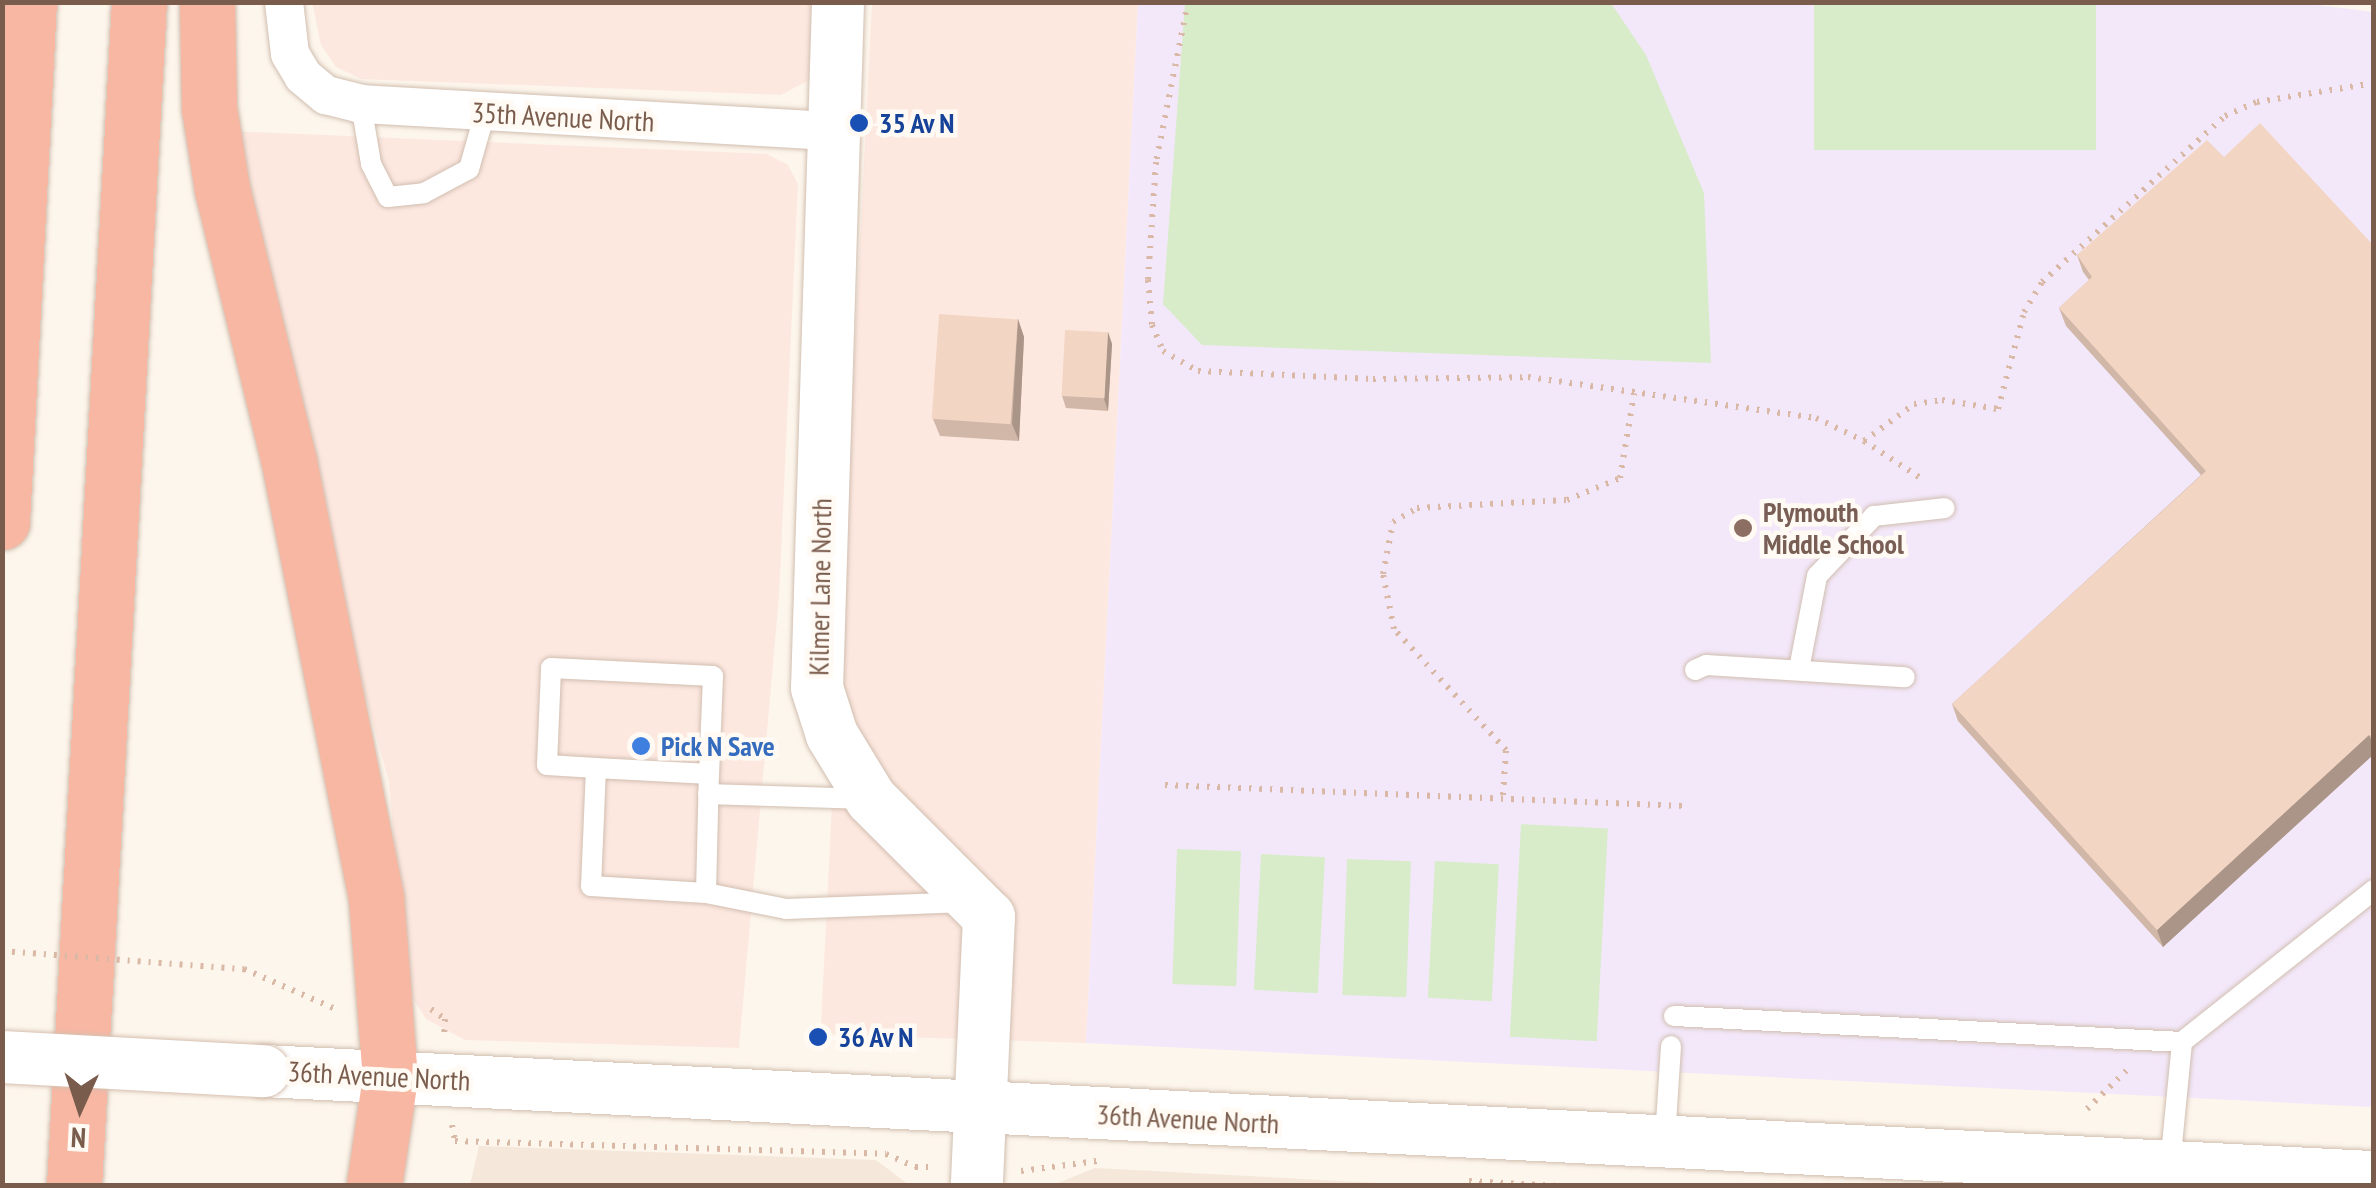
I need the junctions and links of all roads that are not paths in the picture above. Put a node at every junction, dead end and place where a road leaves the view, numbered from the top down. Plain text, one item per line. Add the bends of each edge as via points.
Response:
1 (29, 2) edge
2 (139, 2) edge
3 (207, 2) edge
4 (284, 2) edge
5 (838, 2) edge
6 (361, 104) junction
7 (486, 113) junction
8 (832, 131) junction
9 (1946, 508) road end
10 (2, 522) edge
11 (1799, 669) junction
12 (1695, 670) dead end
13 (1905, 677) dead end
14 (596, 768) junction
15 (709, 784) junction
16 (870, 799) junction
17 (2374, 890) edge
18 (706, 892) junction
19 (972, 901) junction
20 (1674, 1016) dead end
21 (2182, 1042) junction
22 (1670, 1046) dead end
23 (2, 1057) edge
24 (390, 1077) junction
25 (981, 1110) junction
26 (1665, 1140) junction
27 (2170, 1168) junction
28 (2374, 1177) edge
29 (74, 1186) edge
30 (374, 1186) edge
31 (977, 1186) edge

1 - 10 highway
2 - 29 highway
3 - 24 highway via 209,108 222,190 289,462 369,854
4 - 6 street, 35th Avenue North via 290,54 302,76 326,96
5 - 8 street, Kilmer Lane North
6 - 7 street, 35th Avenue North
6 - 7 lane via 371,164 388,197 424,193 469,169
7 - 8 street, 35th Avenue North
8 - 16 street, Kilmer Lane North via 817,688 832,735
9 - 11 lane via 1874,516 1817,576
11 - 12 lane
11 - 13 lane
14 - 15 lane
14 - 15 lane via 547,766 551,668 713,676
14 - 18 lane via 602,824 590,886
15 - 16 lane
15 - 18 lane via 698,829
16 - 19 street, Kilmer Lane North
17 - 21 lane
18 - 19 lane via 786,909
19 - 25 street, Kilmer Lane North via 988,917
20 - 21 lane
21 - 27 lane
22 - 26 lane
23 - 24 street, 36th Avenue North, bridge
24 - 25 street, 36th Avenue North
24 - 30 highway
25 - 26 street, 36th Avenue North
25 - 31 street, Kilmer Lane North
26 - 27 street, 36th Avenue North
27 - 28 street, 36th Avenue North

